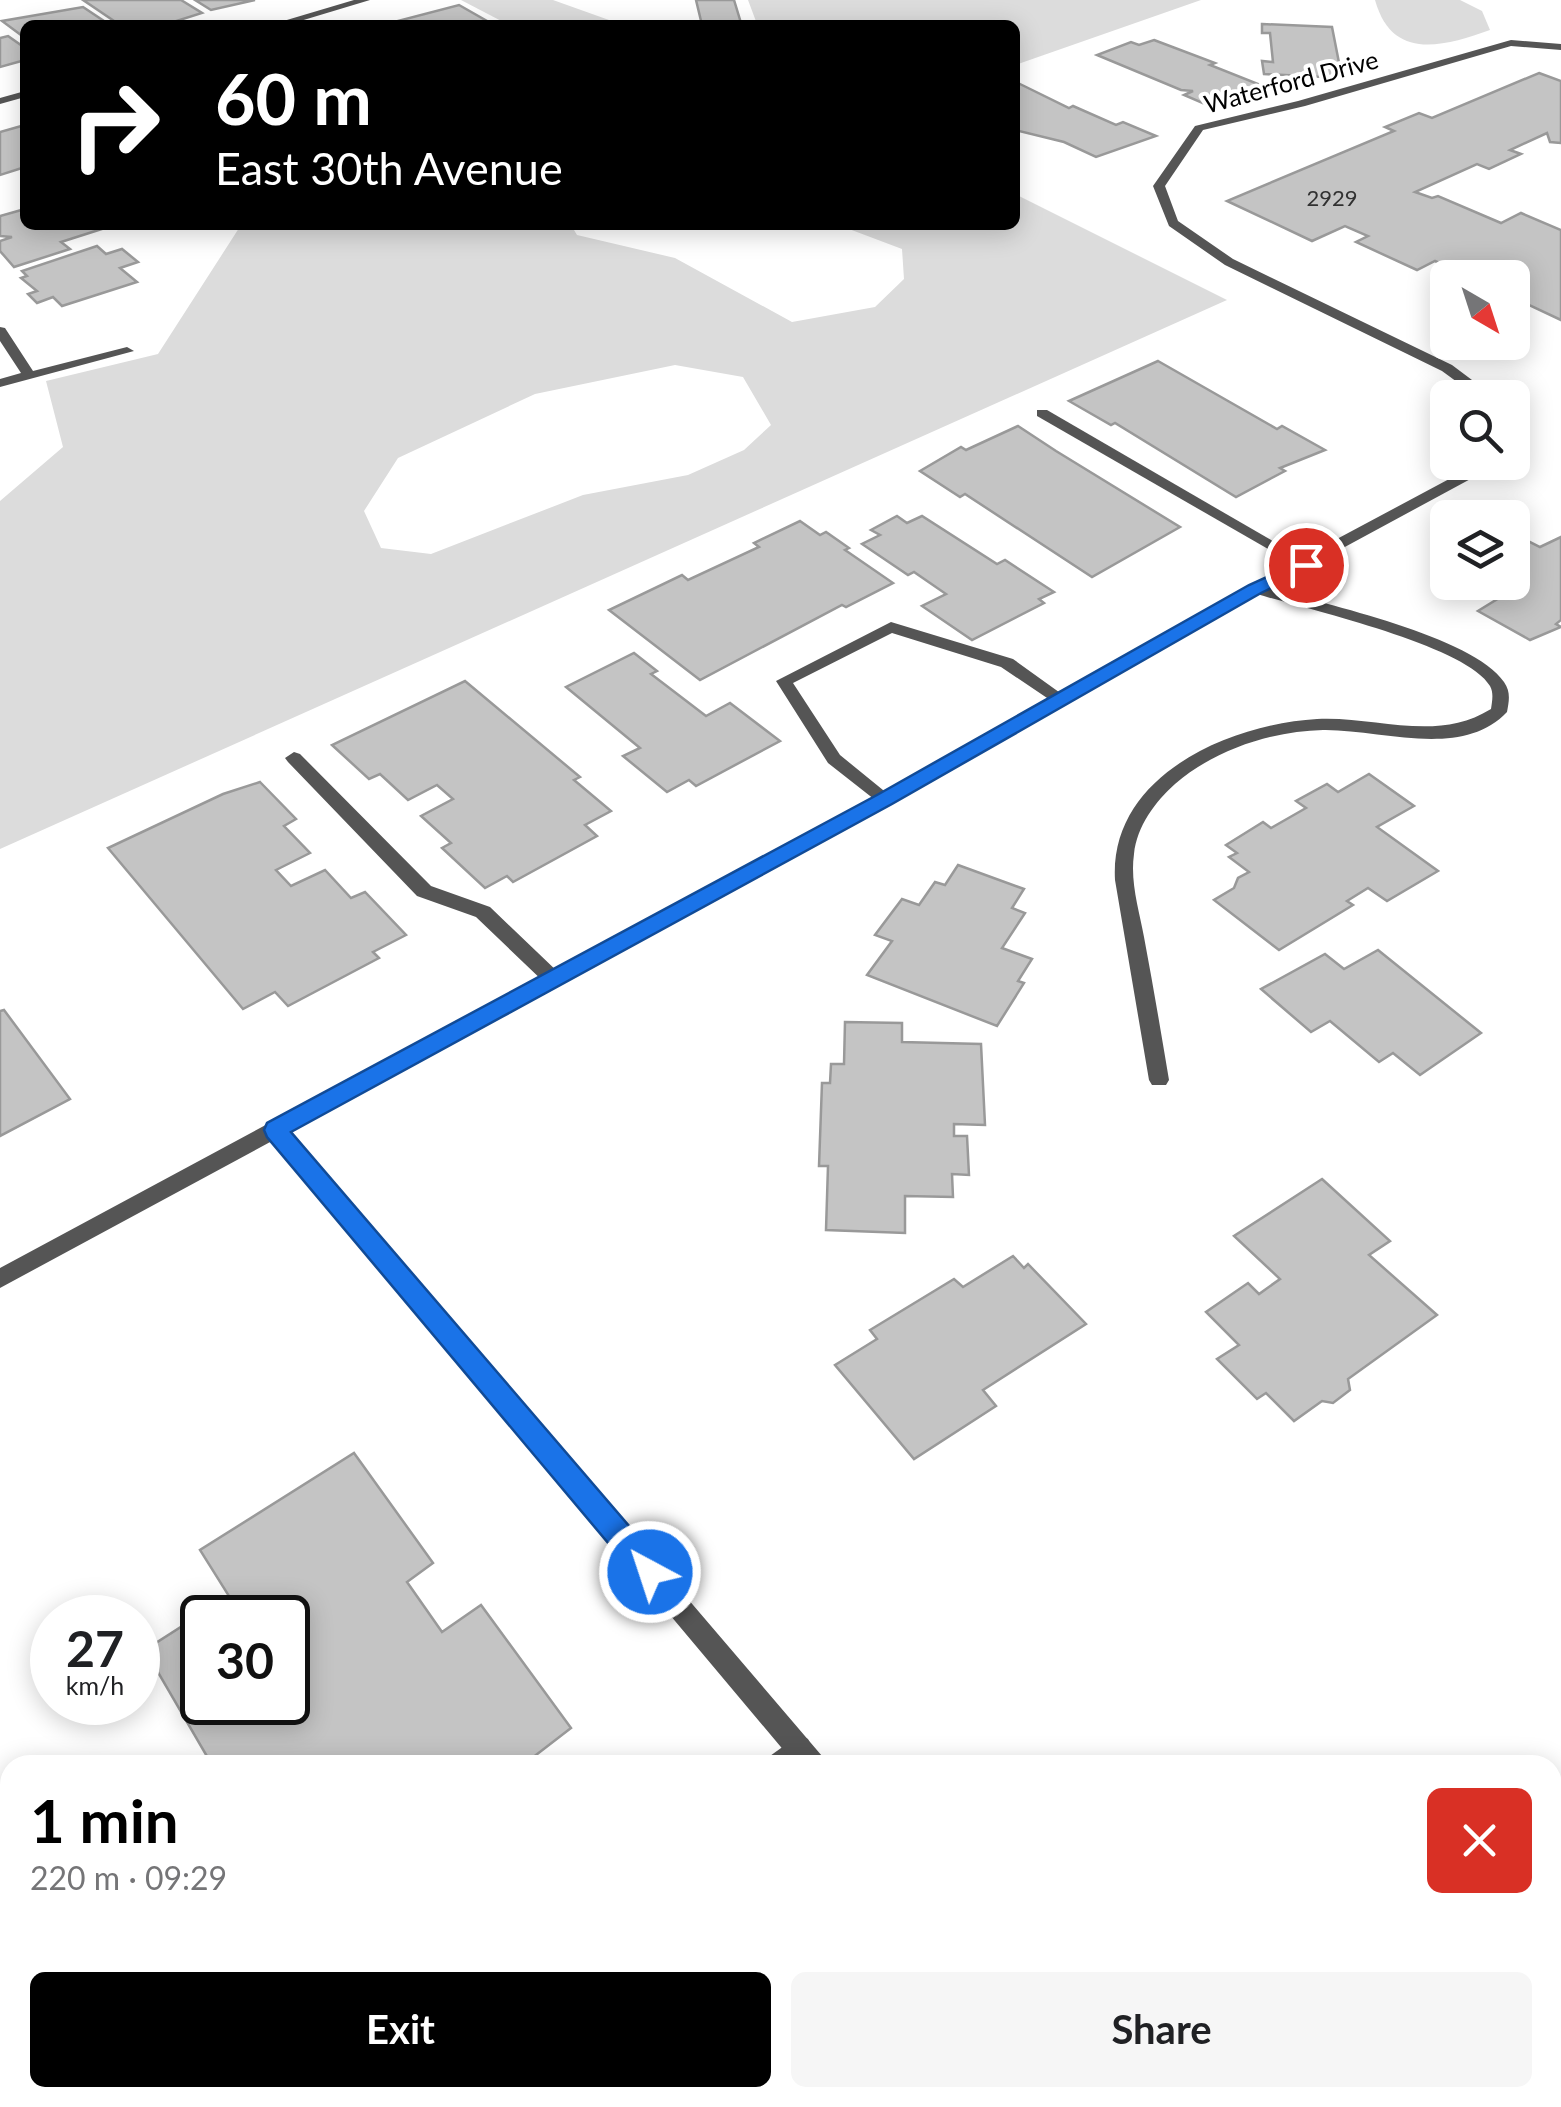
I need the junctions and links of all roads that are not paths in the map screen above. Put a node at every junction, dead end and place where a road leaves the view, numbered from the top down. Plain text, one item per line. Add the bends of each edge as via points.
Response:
1 (365, 0) edge
2 (293, 20) edge
3 (1561, 47) edge
4 (0, 331) edge
5 (127, 351) dead end
6 (30, 376) junction
7 (1464, 380) edge
8 (0, 383) edge
9 (1042, 413) dead end
10 (1457, 480) edge
11 (1306, 565) junction
12 (1255, 589) junction
13 (1062, 700) junction
14 (294, 758) dead end
15 (884, 799) junction
16 (553, 979) junction
17 (1160, 1080) dead end
18 (276, 1130) junction
19 (0, 1279) edge
20 (794, 1755) edge

1 - 2 street
3 - 7 street, Waterford Drive via 1510,42 1199,128 1159,186 1173,223 1230,262
4 - 6 street
5 - 6 street
6 - 8 street
9 - 11 street
10 - 11 street
11 - 12 street
12 - 13 street
12 - 17 street via 1462,658 1495,681 1502,695 1499,712 1476,726 1439,732 1328,724 1260,734 1212,751 1167,780 1140,814 1126,848 1126,886
13 - 15 street
13 - 15 street via 1007,664 891,626 784,681 834,759
14 - 16 street via 424,891 483,912
15 - 16 street
16 - 18 street
18 - 19 street
18 - 20 street

